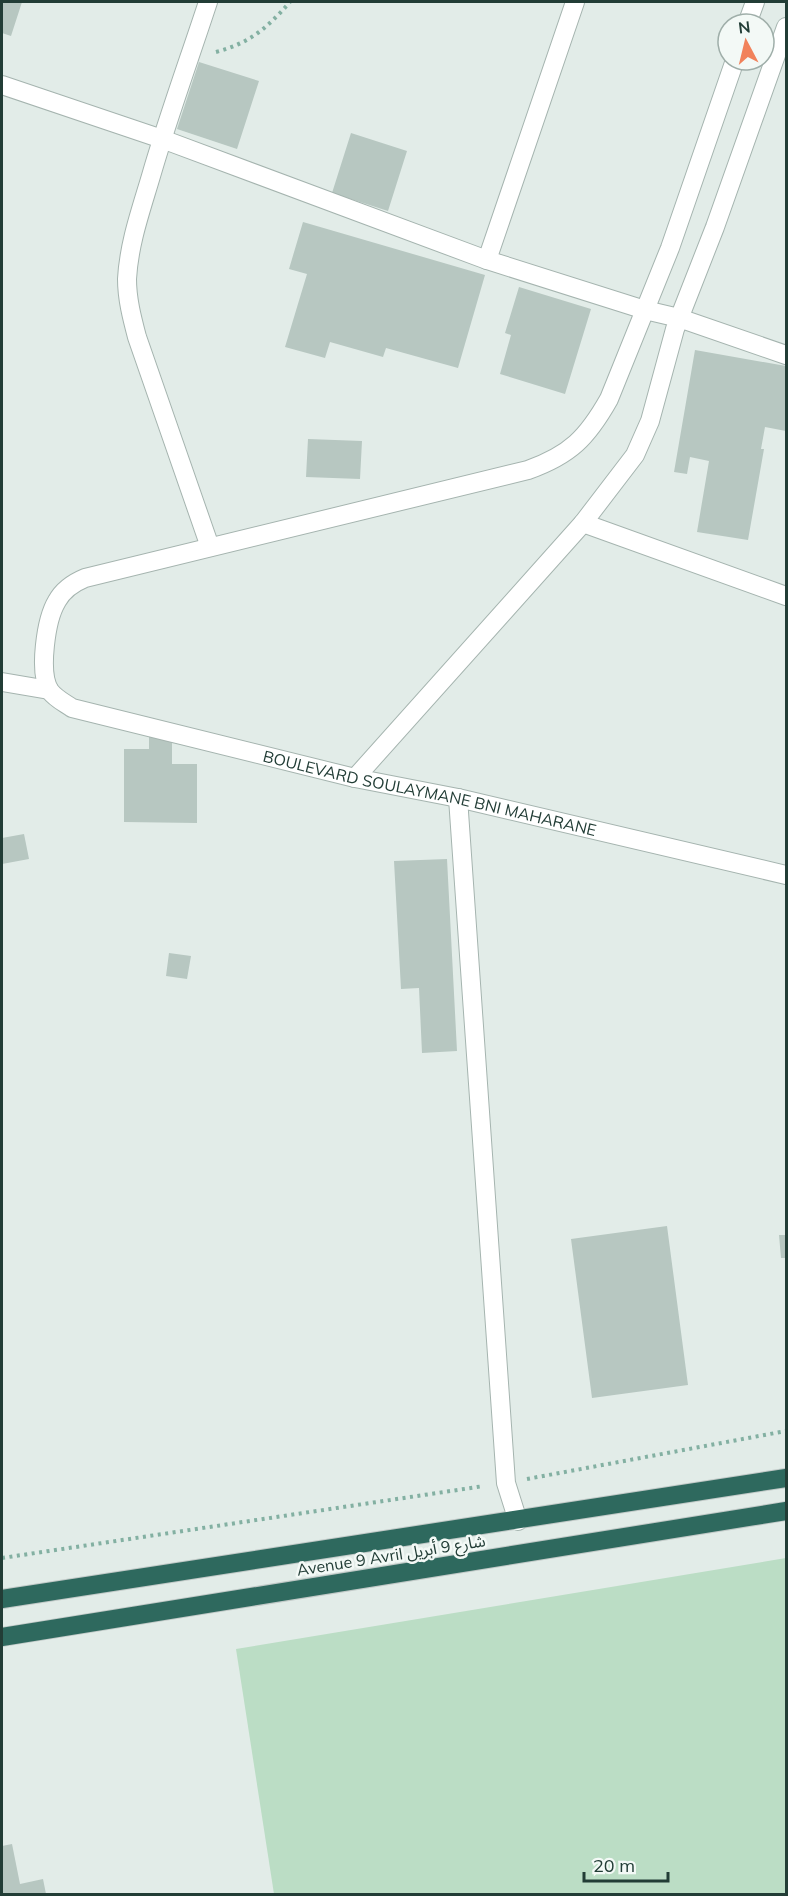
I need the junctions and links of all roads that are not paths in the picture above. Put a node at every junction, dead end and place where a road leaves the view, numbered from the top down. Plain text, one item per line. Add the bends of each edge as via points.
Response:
1 (208, 2) edge
2 (575, 2) edge
3 (786, 27) edge
4 (731, 72) edge
5 (2, 85) edge
6 (162, 139) junction
7 (487, 260) junction
8 (645, 310) junction
9 (680, 318) junction
10 (786, 355) edge
11 (583, 523) junction
12 (210, 547) junction
13 (786, 596) edge
14 (2, 682) edge
15 (49, 690) junction
16 (356, 778) junction
17 (458, 798) junction
18 (786, 875) edge
19 (786, 1478) edge
20 (786, 1511) edge
21 (518, 1521) junction
22 (2, 1599) edge
23 (2, 1637) edge

1 - 6 street
2 - 7 street
3 - 9 street
4 - 8 street
5 - 6 street
6 - 7 street
6 - 12 street via 130,246 130,312
7 - 8 street
8 - 9 street
8 - 12 street via 599,417 569,451 553,462
9 - 10 street
9 - 11 street via 645,436
11 - 13 street
11 - 16 street
12 - 15 street via 85,578 66,589 56,602 46,639 43,664
14 - 15 street
15 - 16 street, BOULEVARD SOULAYMANE BNI MAHARANE via 72,708
16 - 17 street, BOULEVARD SOULAYMANE BNI MAHARANE
17 - 18 street, BOULEVARD SOULAYMANE BNI MAHARANE
17 - 21 street via 506,1483
19 - 21 highway, Avenue 9 Avril شارع 9 أبريل
20 - 23 highway, Avenue 9 Avril شارع 9 أبريل
21 - 22 highway, Avenue 9 Avril شارع 9 أبريل

